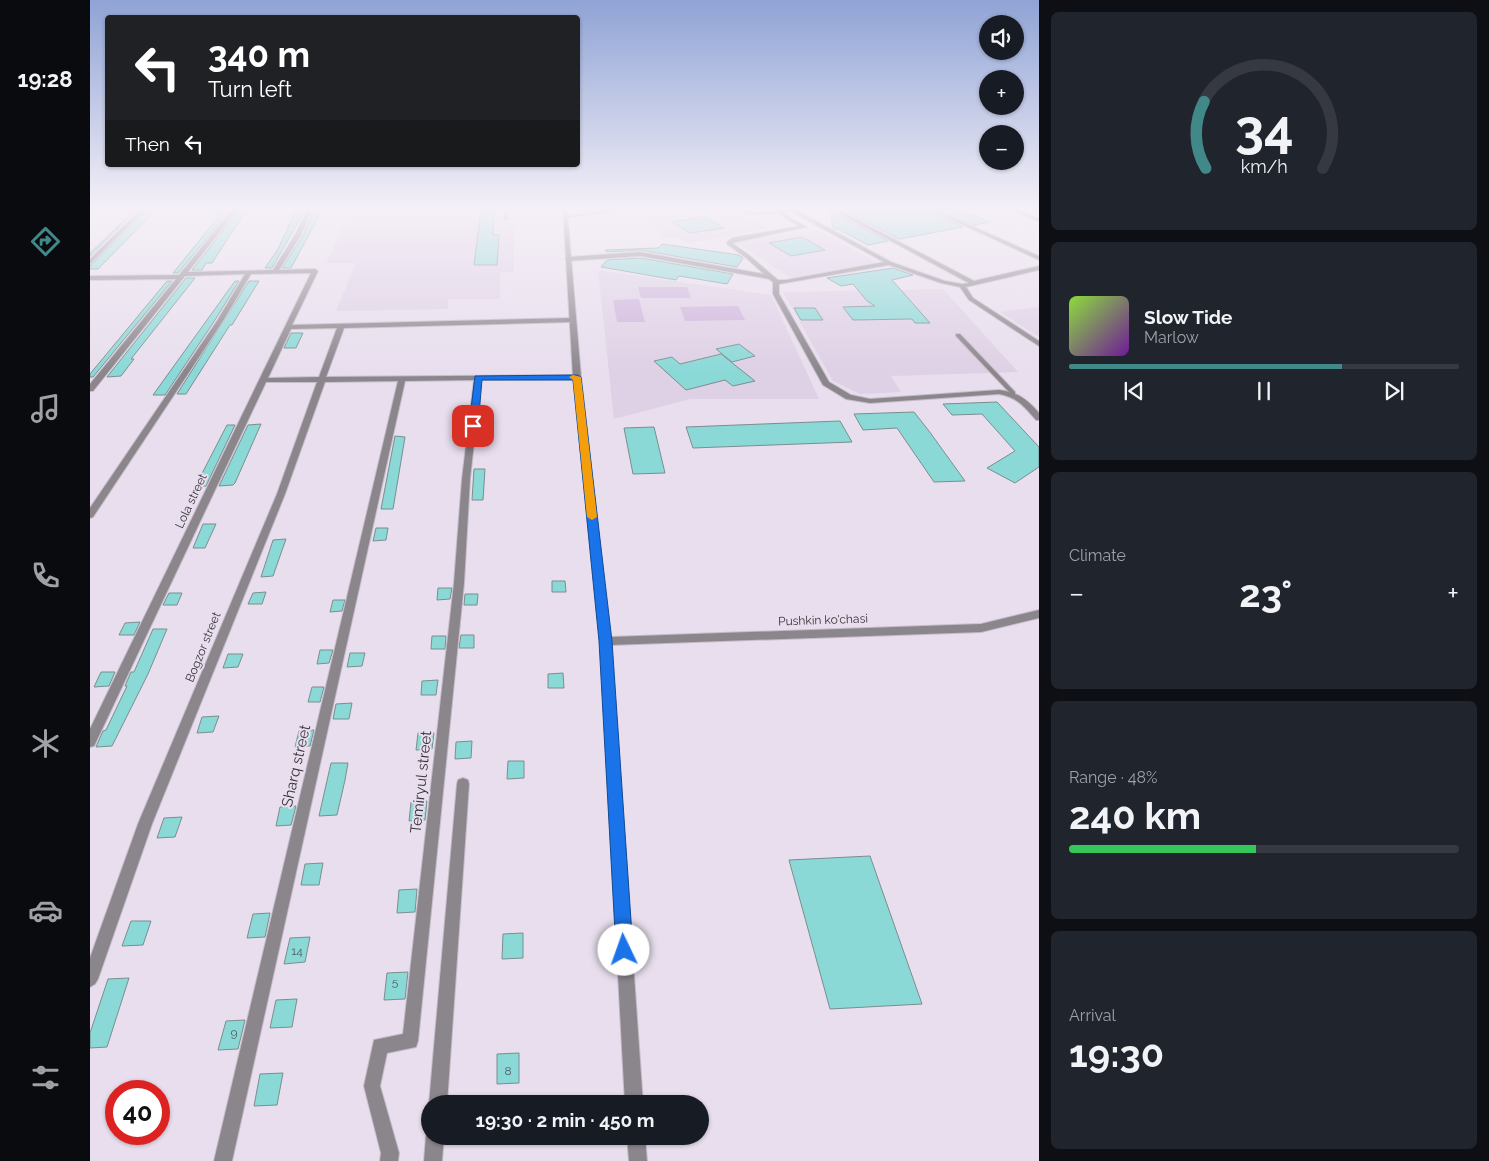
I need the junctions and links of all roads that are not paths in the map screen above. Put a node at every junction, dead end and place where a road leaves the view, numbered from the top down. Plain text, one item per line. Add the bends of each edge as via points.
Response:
1 (192, 263) edge
2 (280, 263) edge
3 (568, 263) edge
4 (689, 263) edge
5 (754, 263) edge
6 (889, 263) joint
7 (936, 263) edge
8 (1039, 268) edge
9 (275, 272) junction
10 (249, 273) junction
11 (182, 275) junction
12 (90, 278) edge
13 (774, 279) junction
14 (972, 282) junction
15 (962, 286) junction
16 (572, 320) junction
17 (341, 326) junction
18 (289, 327) junction
19 (958, 335) dead end
20 (1039, 344) edge
21 (577, 377) junction
22 (402, 378) junction
23 (478, 378) junction
24 (323, 379) junction
25 (262, 380) junction
26 (90, 389) edge
27 (1014, 393) junction
28 (1039, 418) edge
29 (90, 515) edge
30 (1039, 614) edge
31 (605, 641) junction
32 (90, 742) edge
33 (463, 784) dead end
34 (90, 979) edge
35 (439, 1095) edge
36 (633, 1095) edge
37 (434, 1145) edge
38 (637, 1145) edge
39 (223, 1161) edge
40 (389, 1161) edge
41 (433, 1161) edge
42 (638, 1161) edge

1 - 11 street
2 - 9 street
3 - 16 street
4 - 13 street
5 - 13 street
6 - 13 street via 786,282
6 - 15 street
7 - 14 street
8 - 14 street
9 - 10 street
9 - 18 street, Lola street via 315,271
10 - 11 street
10 - 29 street
11 - 12 street
11 - 26 street
13 - 27 street via 776,294 826,383 849,397 870,401
14 - 15 street
15 - 20 street via 971,299
16 - 17 street
16 - 21 street
17 - 18 street
17 - 24 street, Bogzor street
18 - 25 street, Lola street
19 - 27 lane
21 - 23 street
21 - 31 street
22 - 23 street
22 - 24 street
22 - 39 street, Sharq street
23 - 40 street, Temiryul street via 410,1041 380,1046 372,1086 390,1152
24 - 25 street
24 - 34 street, Bogzor street via 281,494 145,824
25 - 32 street, Lola street
27 - 28 street
30 - 31 street, Pushkin ko'chasi via 981,628
31 - 36 street
33 - 35 street
37 - 41 street
38 - 42 street

